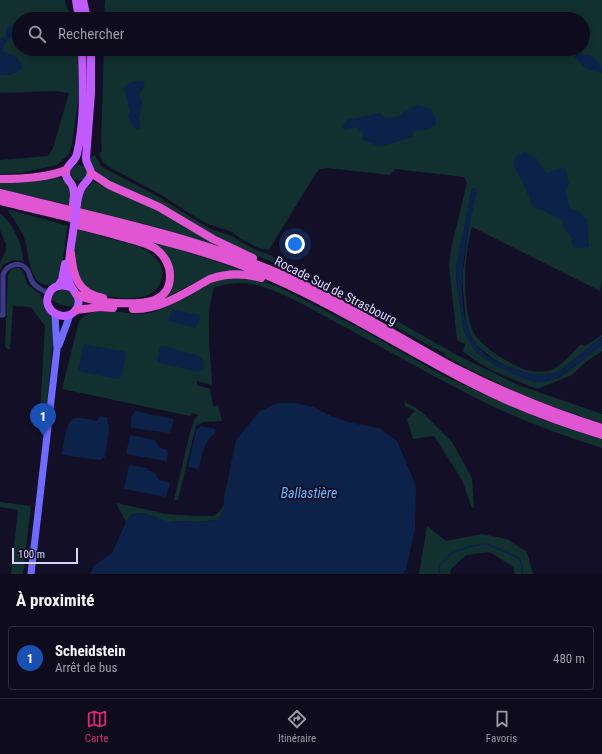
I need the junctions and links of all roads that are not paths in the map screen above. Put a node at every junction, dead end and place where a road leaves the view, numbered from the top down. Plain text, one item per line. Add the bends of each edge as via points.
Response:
1 (76, 0) edge
2 (83, 0) edge
3 (78, 12) edge
4 (86, 12) edge
5 (82, 56) edge
6 (90, 56) edge
7 (73, 162) junction
8 (86, 164) junction
9 (66, 170) junction
10 (91, 173) junction
11 (0, 179) edge
12 (72, 184) junction
13 (83, 185) junction
14 (0, 193) edge
15 (0, 200) edge
16 (0, 204) edge
17 (75, 204) junction
18 (80, 226) junction
19 (71, 231) junction
20 (71, 253) junction
21 (284, 275) junction
22 (58, 286) junction
23 (75, 291) junction
24 (301, 291) junction
25 (49, 294) junction
26 (73, 313) junction
27 (2, 315) edge
28 (55, 315) junction
29 (57, 349) junction
30 (602, 428) edge
31 (602, 434) edge
32 (31, 574) edge

1 - 3 main road
2 - 4 main road
5 - 7 main road via 84,108 77,154
6 - 8 main road via 91,93
7 - 8 main road
7 - 9 main road
8 - 10 main road
9 - 11 highway via 40,176
9 - 12 main road via 66,178
10 - 13 main road via 89,180
10 - 21 highway via 109,185 158,207 213,239
12 - 13 main road
12 - 17 main road
13 - 17 main road
14 - 21 highway, Rocade Sud de Strasbourg via 186,240
15 - 24 highway, Rocade Sud de Strasbourg via 183,246 244,266
16 - 18 highway
17 - 19 main road
18 - 20 highway via 152,251 164,266 165,283 155,295 141,300 100,297 81,286 73,271
18 - 23 highway via 151,246 164,256 170,277 168,287 162,295 141,304 96,301 87,299
19 - 20 main road
19 - 22 main road via 64,270
20 - 23 main road via 69,280
21 - 30 highway, Rocade Sud de Strasbourg via 349,307 479,380 534,404
22 - 23 main road via 66,285
22 - 25 main road
23 - 26 main road via 79,302
24 - 26 highway via 254,276 231,274 210,279 150,308 100,307
24 - 31 highway, Rocade Sud de Strasbourg via 470,383 538,413
25 - 27 street via 33,284 25,267 11,265 3,275
25 - 28 main road via 48,306
26 - 28 main road
26 - 29 main road
28 - 29 main road
29 - 32 main road

